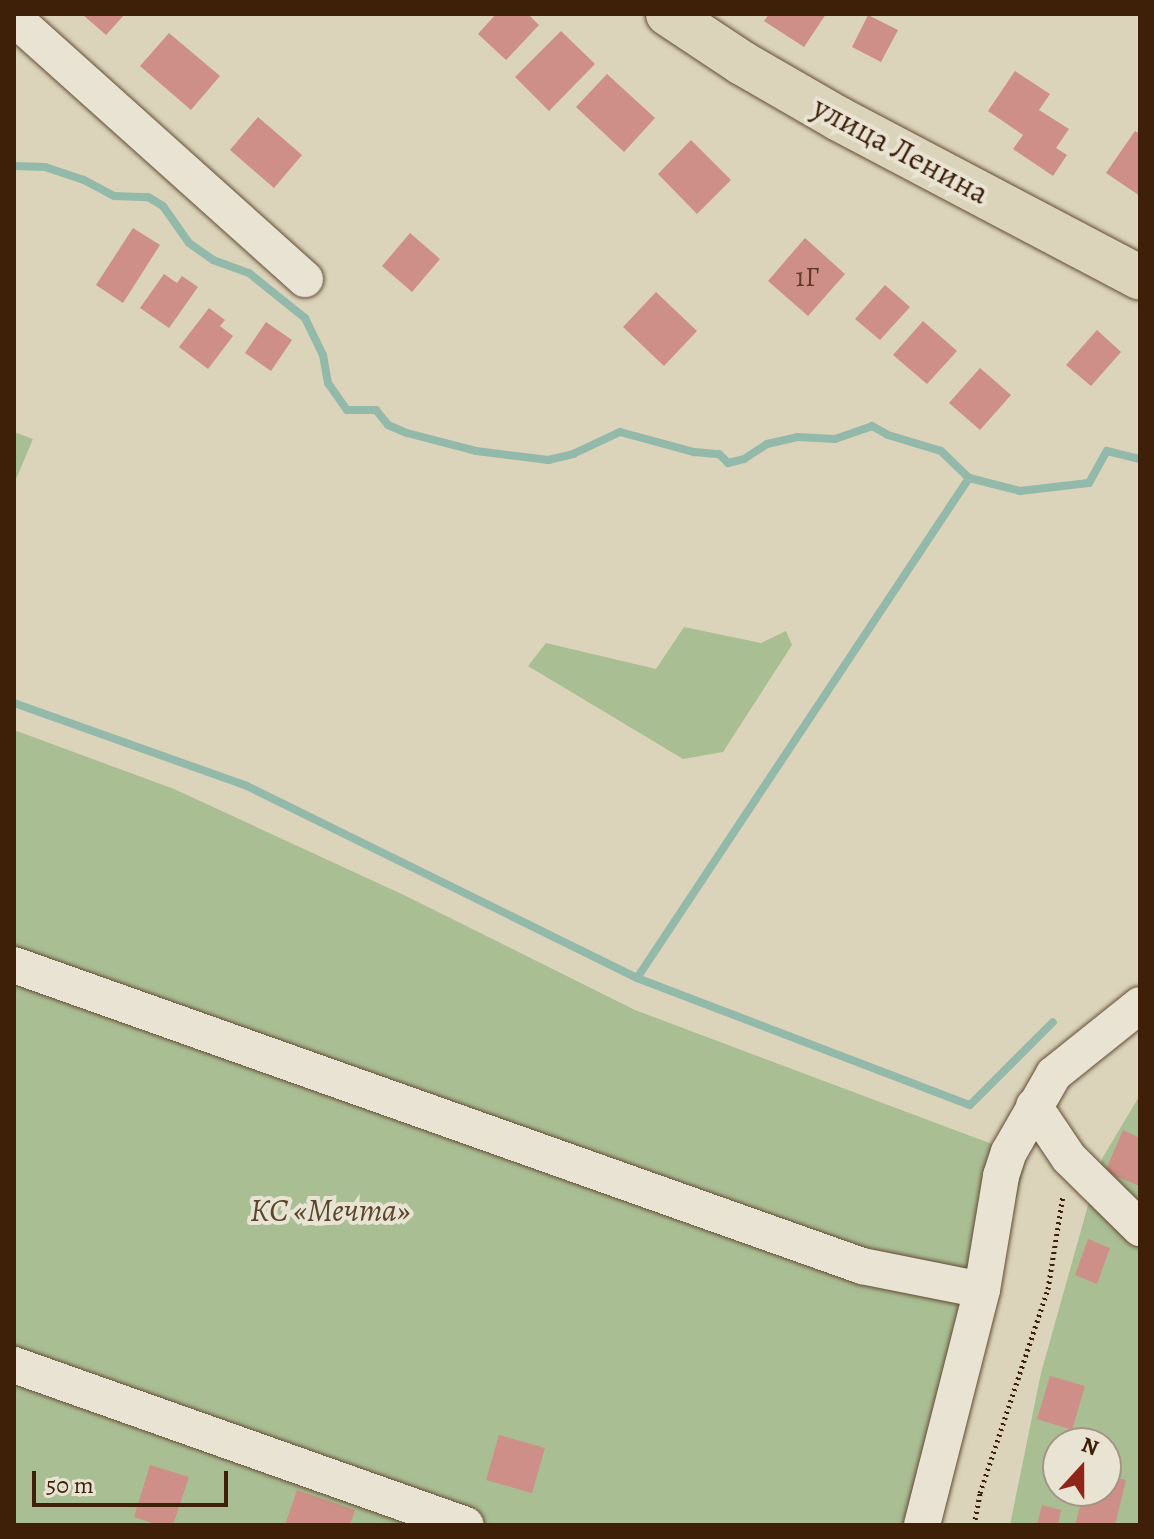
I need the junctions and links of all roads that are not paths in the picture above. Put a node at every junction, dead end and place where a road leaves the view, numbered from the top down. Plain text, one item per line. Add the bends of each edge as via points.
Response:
1 (668, 14) edge
2 (14, 18) edge
3 (1140, 278) edge
4 (305, 279) dead end
5 (14, 965) edge
6 (1140, 1005) edge
7 (1034, 1106) junction
8 (1140, 1228) edge
9 (982, 1290) junction
10 (14, 1365) edge
11 (466, 1525) edge
12 (922, 1525) edge

1 - 3 main road, улица Ленина via 839,119
2 - 4 street
5 - 9 street via 862,1266
6 - 7 street via 1054,1074
7 - 8 street via 1069,1158
7 - 9 street via 1001,1176
9 - 12 street
10 - 11 street

